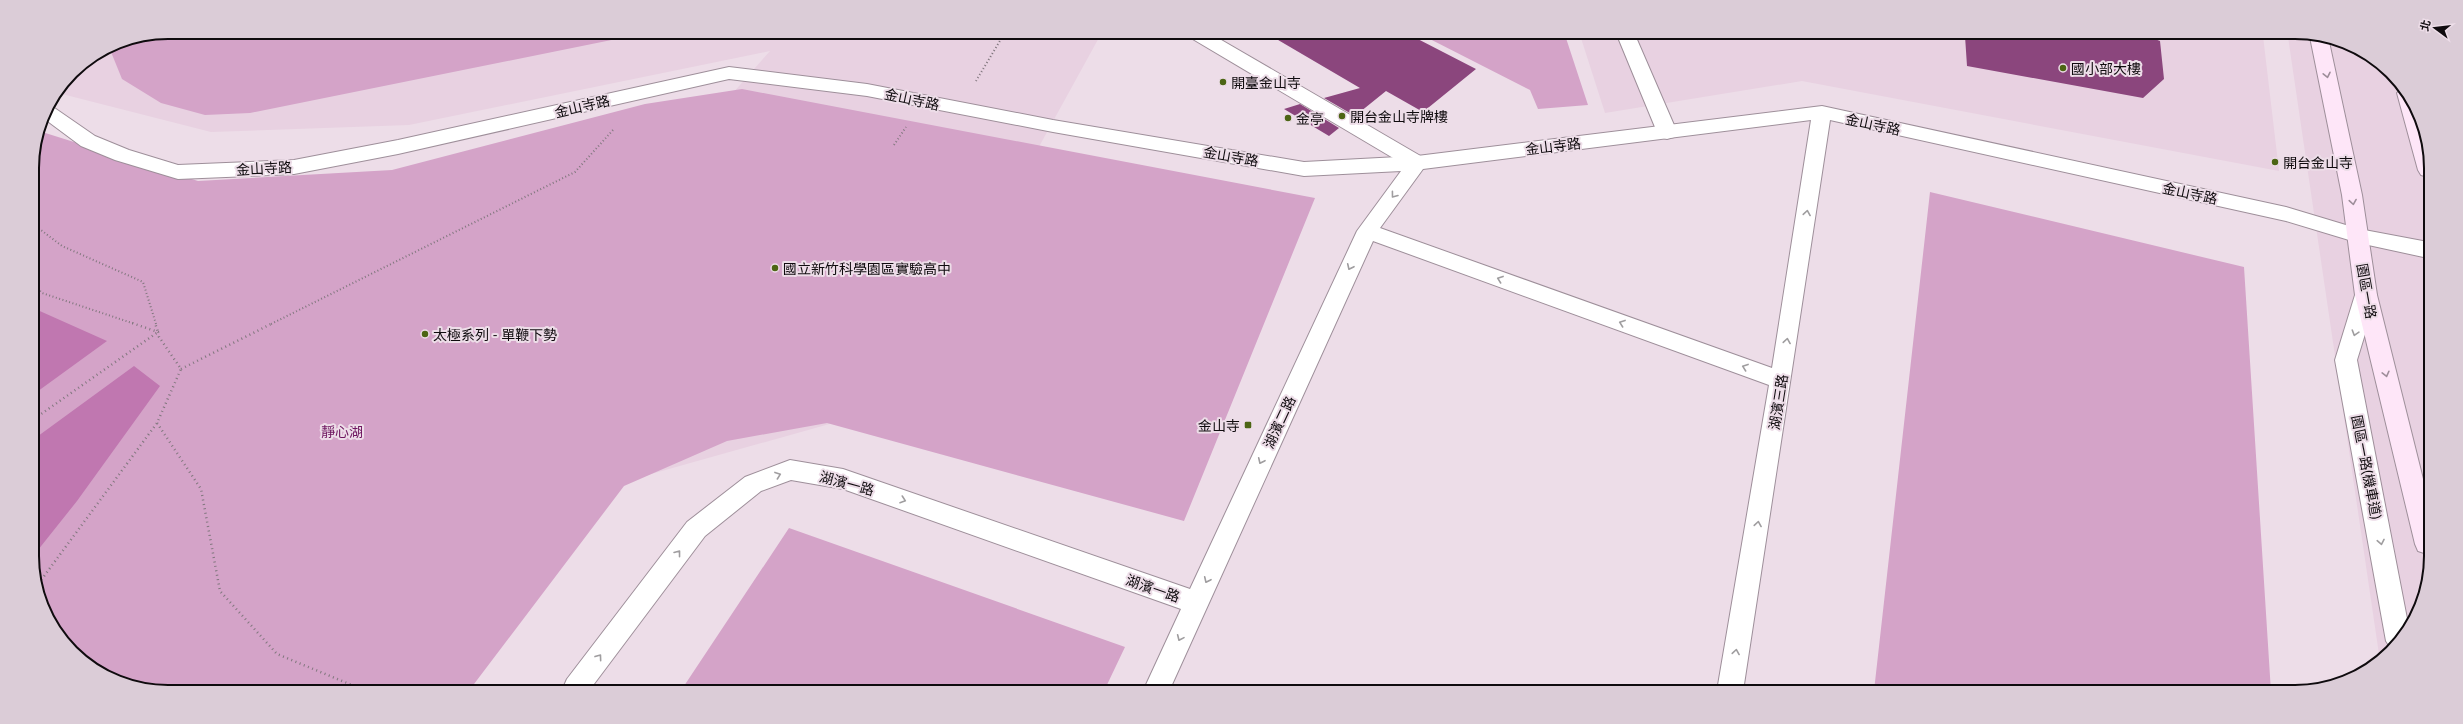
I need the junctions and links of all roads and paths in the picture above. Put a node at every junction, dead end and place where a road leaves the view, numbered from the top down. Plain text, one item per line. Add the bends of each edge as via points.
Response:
1 (1001, 39) edge
2 (1205, 39) edge
3 (1628, 39) edge
4 (2320, 41) edge
5 (975, 82) dead end
6 (649, 91) junction
7 (1822, 112) junction
8 (2412, 113) edge
9 (51, 114) edge
10 (1667, 132) junction
11 (2423, 153) edge
12 (1417, 164) junction
13 (39, 229) edge
14 (1367, 231) junction
15 (2359, 236) junction
16 (2424, 249) edge
17 (39, 290) edge
18 (2366, 295) junction
19 (158, 332) junction
20 (181, 369) junction
21 (1781, 380) junction
22 (39, 415) edge
23 (157, 423) junction
24 (2424, 532) edge
25 (41, 580) edge
26 (1196, 603) junction
27 (2398, 634) edge
28 (352, 685) edge
29 (578, 685) edge
30 (1159, 685) edge
31 (1731, 685) edge

1 - 5 path
2 - 12 street
3 - 10 street
4 -> 15 street, 園區一路
6 - 9 street, 金山寺路 via 398,147 294,167 178,172 122,155 88,141
6 - 12 street, 金山寺路 via 729,73 867,90 1045,125 1304,169
6 - 20 path via 575,172
7 - 10 street, 金山寺路
7 - 15 street, 金山寺路 via 2286,214
21 -> 7 street, 湖濱三路
8 - 11 street
10 - 12 street, 金山寺路
12 -> 14 street, 湖濱二路
13 - 19 path via 62,246 143,282
21 -> 14 street
14 -> 26 street, 湖濱二路
15 - 16 street, 金山寺路
15 - 18 street, 園區一路
17 - 19 path via 42,293
18 -> 24 street, 園區一路
18 -> 27 street, 園區一路(機車道) via 2346,360
19 - 20 path
19 - 22 path
20 - 23 path
31 -> 21 street, 湖濱三路
23 - 25 path
23 - 28 path via 202,489 220,591 277,654
29 -> 26 street, 湖濱一路 via 696,529 753,484 790,470 843,479
26 -> 30 street, 湖濱二路

